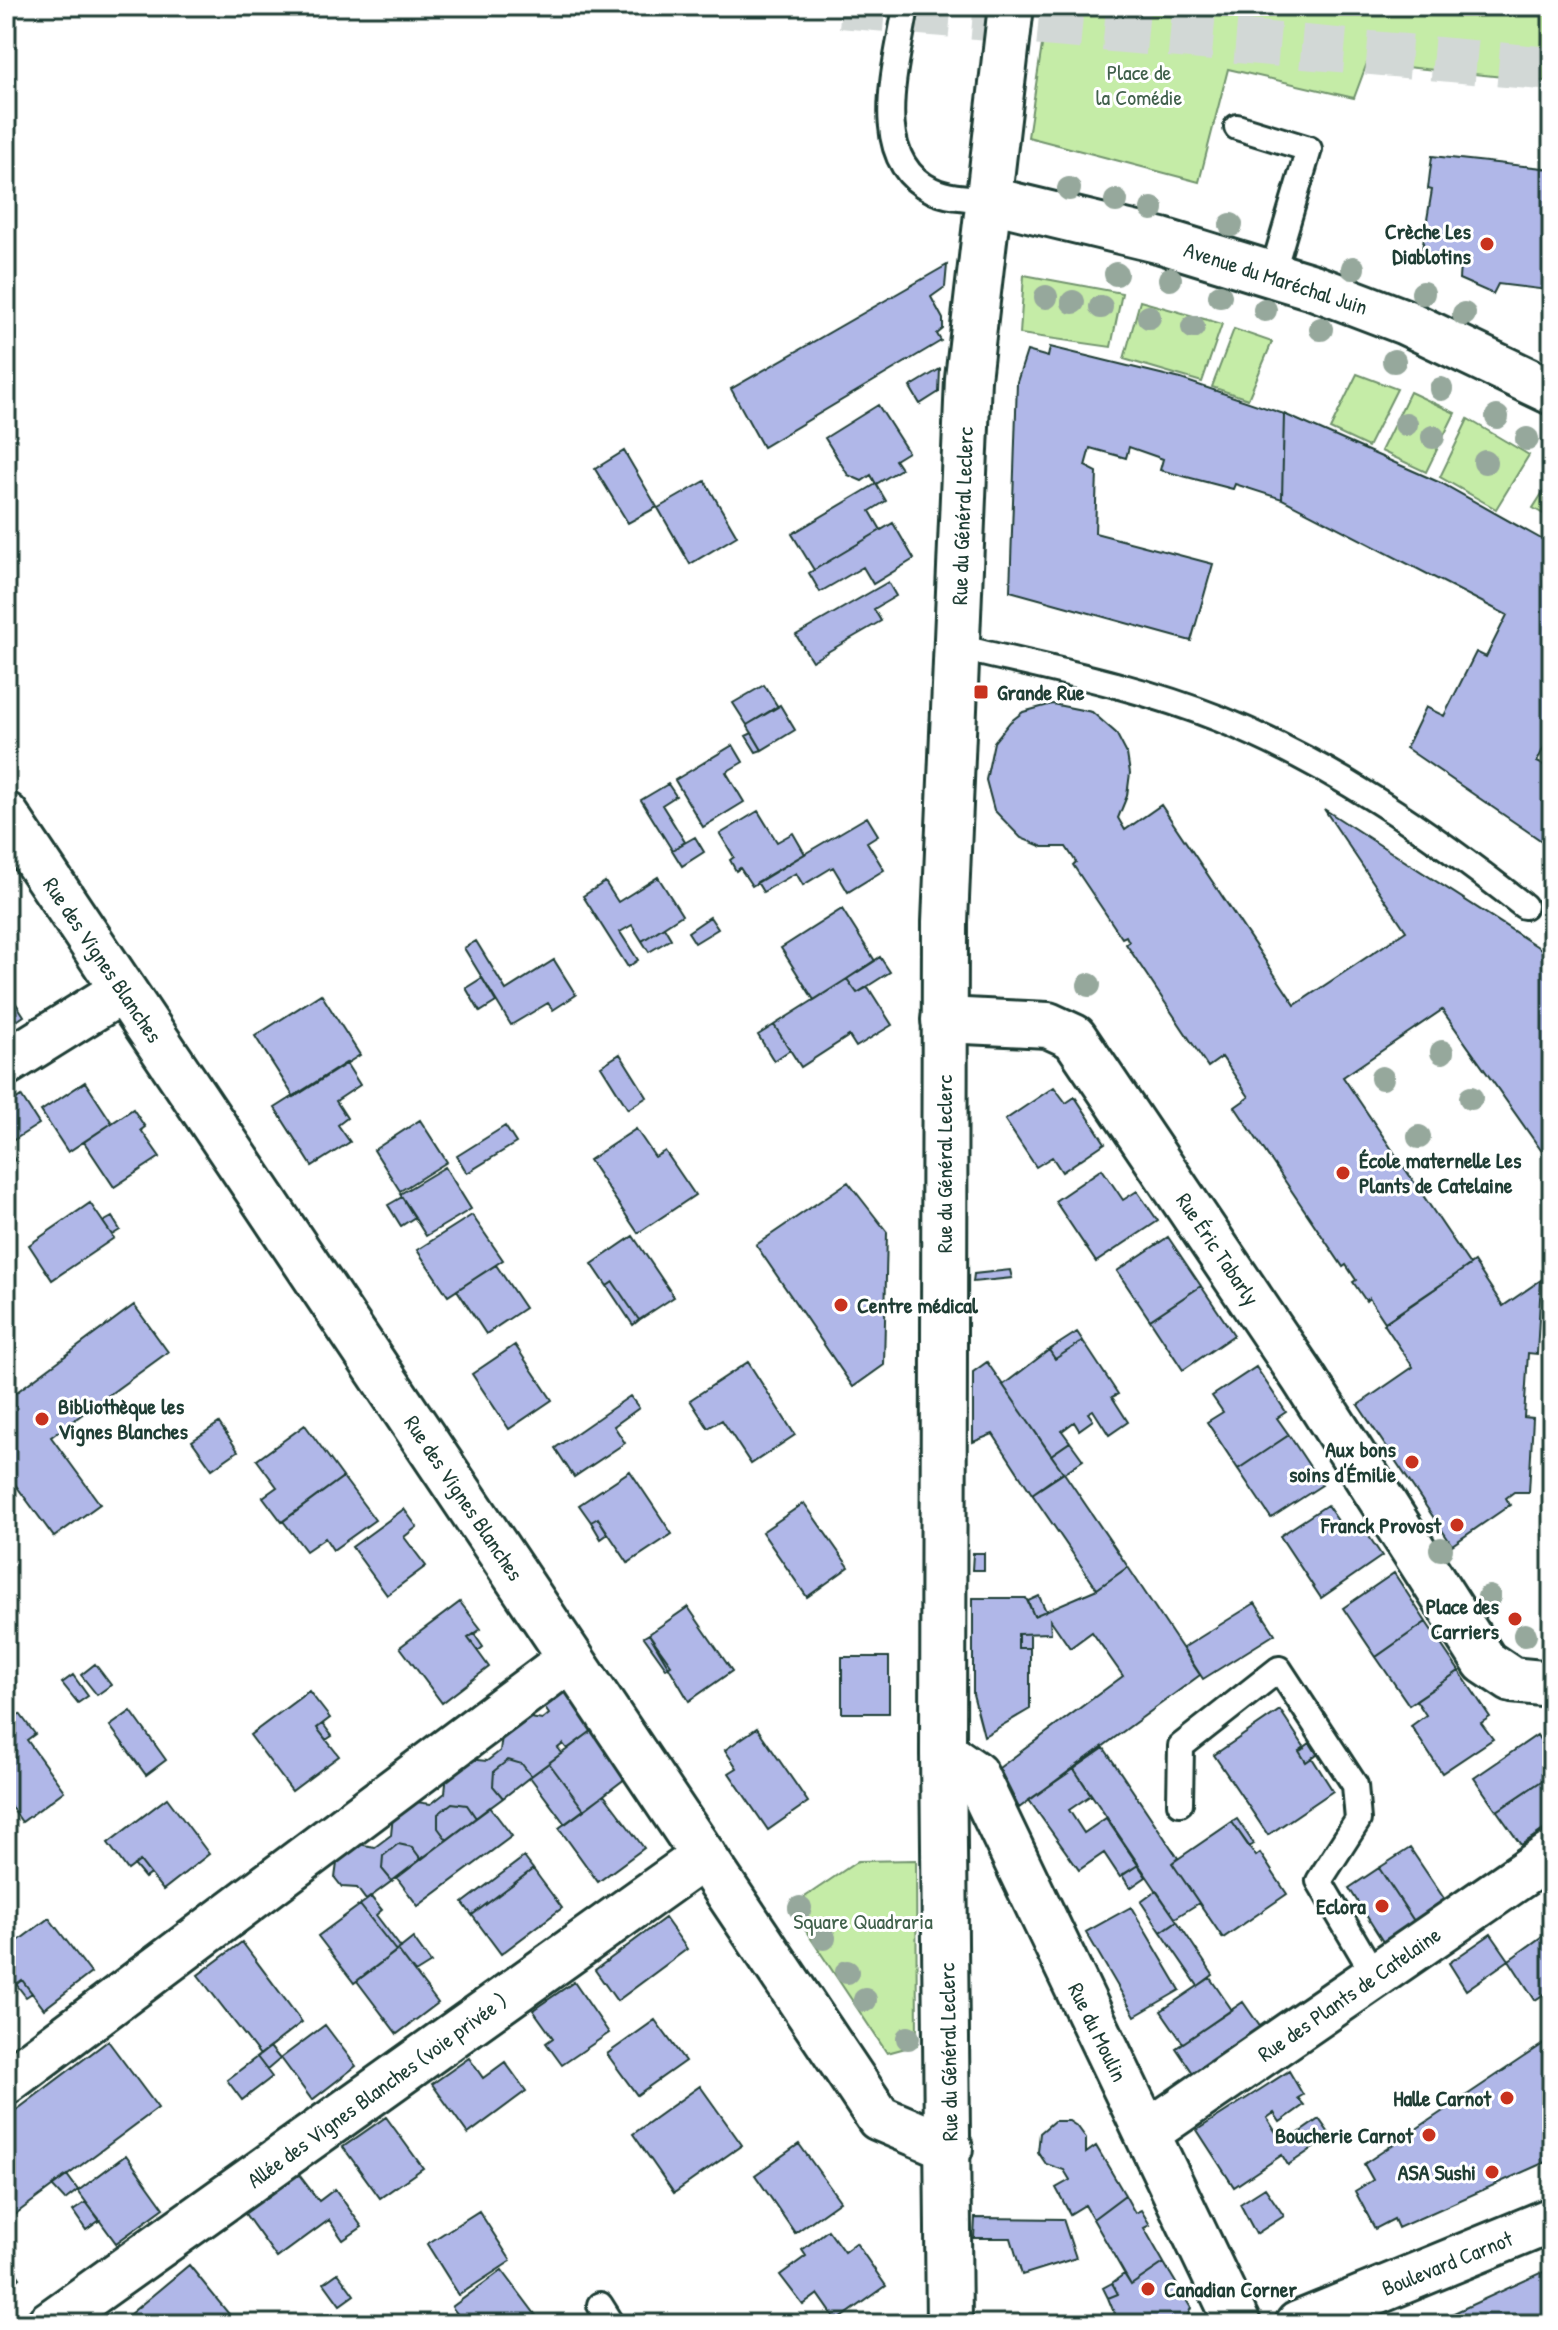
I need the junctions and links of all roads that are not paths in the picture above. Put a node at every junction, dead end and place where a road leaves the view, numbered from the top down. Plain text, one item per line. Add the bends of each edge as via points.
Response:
1 (906, 6) edge
2 (1011, 6) edge
3 (1237, 127) dead end
4 (987, 199) junction
5 (1272, 274) junction
6 (1552, 392) edge
7 (957, 647) junction
8 (6, 815) edge
9 (1524, 906) dead end
10 (123, 990) junction
11 (944, 1020) junction
12 (6, 1063) edge
13 (571, 1658) junction
14 (1552, 1684) edge
15 (943, 1752) junction
16 (1180, 1803) dead end
17 (1552, 1854) edge
18 (704, 1856) junction
19 (1375, 1976) junction
20 (6, 2082) edge
21 (1147, 2133) junction
22 (950, 2148) junction
23 (1552, 2220) edge
24 (49, 2324) edge
25 (949, 2324) edge
26 (1238, 2324) edge
27 (1298, 2324) edge

1 - 4 lane via 892,109 898,158 912,179 934,192
2 - 4 street, Rue du Général Leclerc
3 - 5 lane via 1309,149
4 - 5 street, Avenue du Maréchal Juin
4 - 7 street, Rue du Général Leclerc via 968,379
5 - 6 street, Avenue du Maréchal Juin via 1405,322
7 - 9 lane via 1122,686 1219,719 1311,760 1394,812
7 - 11 street, Rue du Général Leclerc
8 - 10 street, Rue des Vignes Blanches
10 - 12 street
10 - 13 street, Rue des Vignes Blanches
11 - 14 street, Rue Éric Tabarly via 1048,1025 1074,1037 1296,1367 1485,1662 1512,1680
11 - 15 street, Rue du Général Leclerc
13 - 18 street, Rue des Vignes Blanches
13 - 20 street
15 - 21 street, Rue du Moulin via 975,1774
15 - 22 street, Rue du Général Leclerc
16 - 19 lane via 1181,1746 1279,1669 1355,1785 1358,1820 1319,1881
17 - 19 street, Rue des Plants de Catelaine
18 - 22 street, Rue des Vignes Blanches via 879,2118
18 - 24 street, Allée des Vignes Blanches (voie privée )
19 - 21 street, Rue des Plants de Catelaine
21 - 26 street, Rue du Moulin
22 - 25 street, Rue du Général Leclerc
23 - 27 street, Boulevard Carnot

